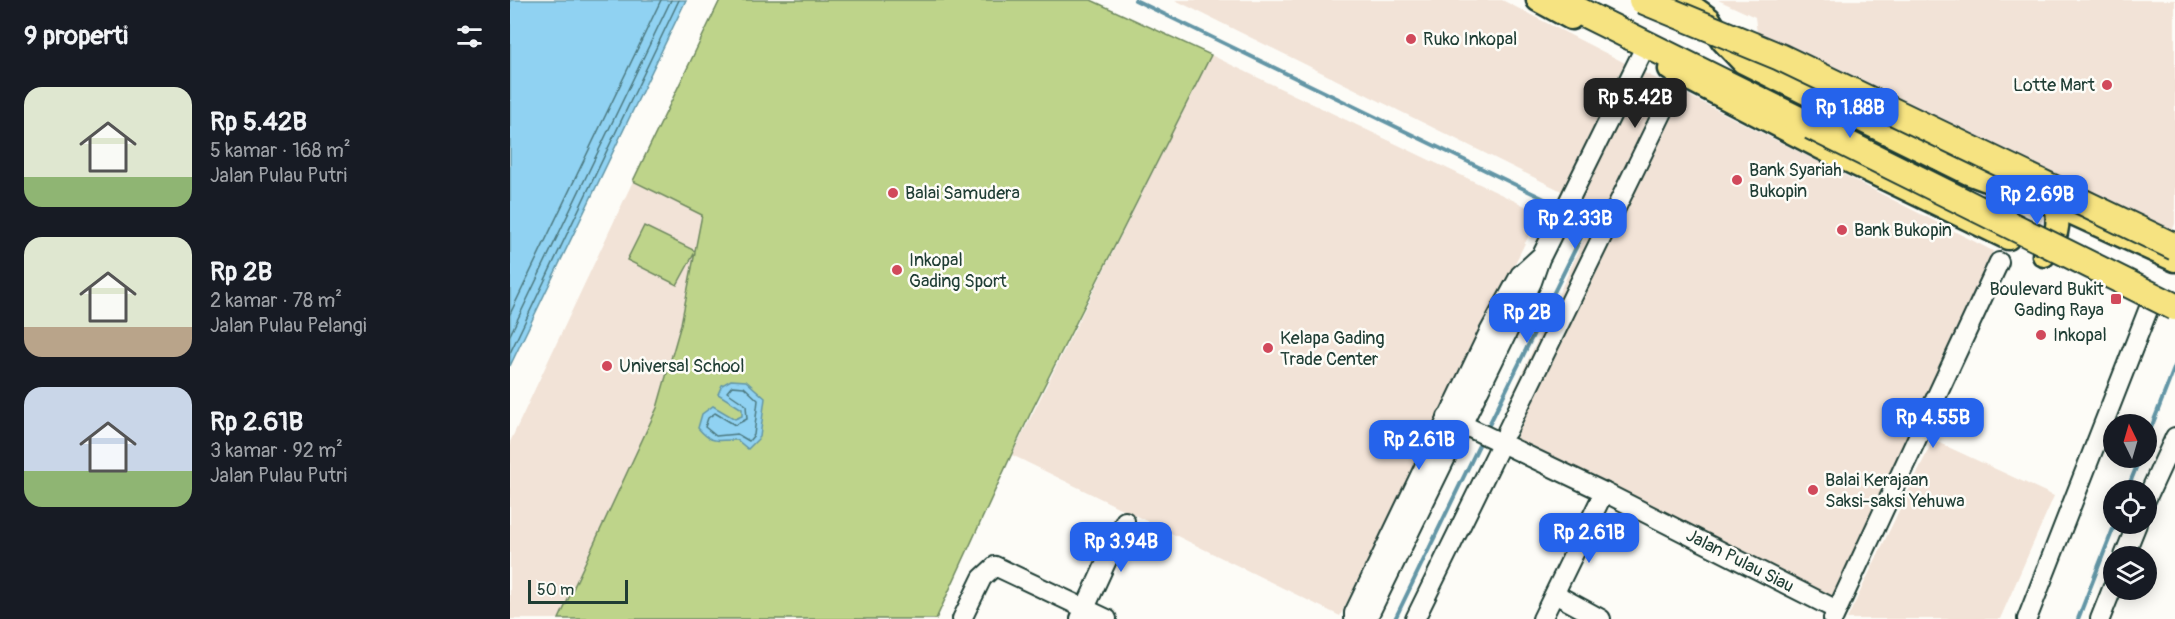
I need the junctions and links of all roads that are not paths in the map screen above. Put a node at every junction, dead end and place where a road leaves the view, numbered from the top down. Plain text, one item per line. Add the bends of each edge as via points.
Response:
1 (1538, 0) edge
2 (1557, 0) edge
3 (1642, 0) edge
4 (1683, 0) edge
5 (1641, 54) junction
6 (1681, 75) junction
7 (2057, 206) junction
8 (2044, 255) junction
9 (2175, 255) edge
10 (1998, 262) dead end
11 (2166, 310) edge
12 (1458, 423) junction
13 (1501, 438) junction
14 (2172, 444) edge
15 (2155, 480) edge
16 (1604, 492) junction
17 (1125, 520) dead end
18 (1388, 560) junction
19 (1555, 594) junction
20 (2108, 600) edge
21 (1082, 614) edge
22 (1835, 615) edge
23 (962, 619) edge
24 (1107, 619) edge
25 (1354, 619) edge
26 (1367, 619) edge
27 (1415, 619) edge
28 (1542, 619) edge
29 (1601, 619) edge
30 (2027, 619) edge
31 (2100, 619) edge

1 - 5 main road
2 - 11 highway, bridge
3 - 9 highway, bridge via 1780,57
4 - 7 main road via 1709,19 1722,41 1743,62 1968,172
5 - 6 main road
5 - 12 street via 1542,255 1520,275
6 - 8 main road
6 - 13 street
7 - 8 main road via 2053,244
7 - 9 main road
8 - 11 main road
10 - 22 street
11 - 30 street
12 - 13 street, Jalan Pulau Siau
12 - 18 street
13 - 16 street, Jalan Pulau Siau
13 - 27 street
14 - 15 street
16 - 19 street
16 - 22 street, Jalan Pulau Siau
17 - 21 street
18 - 25 street
18 - 26 street
19 - 28 street
19 - 29 street
20 - 31 street
21 - 23 street via 995,566 982,578
21 - 24 street

